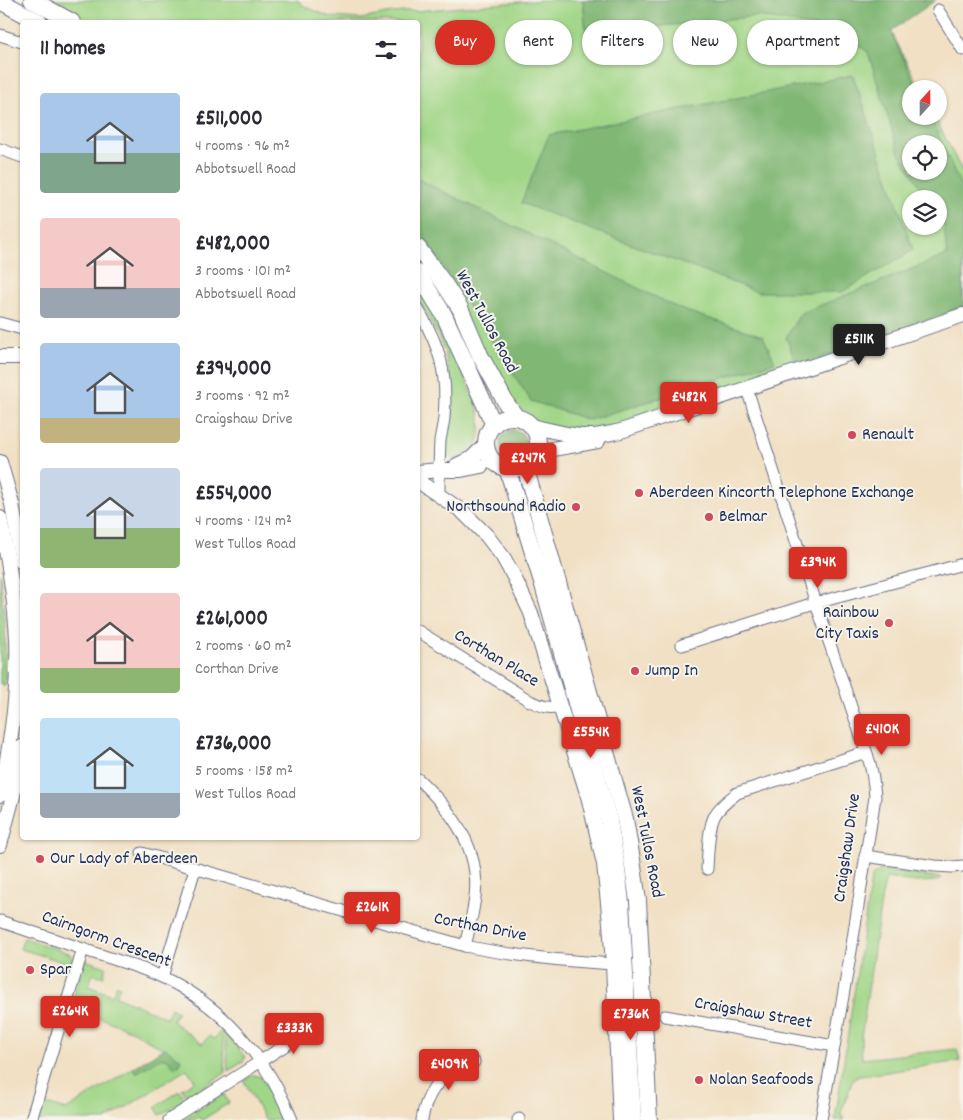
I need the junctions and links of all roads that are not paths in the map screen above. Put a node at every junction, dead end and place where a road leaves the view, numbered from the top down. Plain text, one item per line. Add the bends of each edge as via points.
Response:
1 (32, 0) edge
2 (0, 1) edge
3 (938, 10) dead end
4 (35, 20) edge
5 (68, 20) edge
6 (0, 35) edge
7 (20, 41) edge
8 (963, 50) edge
9 (0, 149) edge
10 (20, 156) edge
11 (420, 251) edge
12 (420, 276) edge
13 (420, 313) edge
14 (963, 315) edge
15 (0, 323) edge
16 (20, 328) edge
17 (0, 357) edge
18 (20, 357) edge
19 (747, 389) junction
20 (516, 417) junction
21 (494, 425) junction
22 (532, 426) junction
23 (621, 431) junction
24 (487, 443) junction
25 (532, 458) junction
26 (0, 462) edge
27 (481, 466) dead end
28 (507, 468) junction
29 (440, 470) junction
30 (420, 472) edge
31 (420, 482) edge
32 (439, 495) junction
33 (0, 518) edge
34 (9, 549) edge
35 (20, 560) edge
36 (963, 564) edge
37 (816, 603) junction
38 (420, 632) edge
39 (682, 645) dead end
40 (20, 666) edge
41 (560, 706) junction
42 (867, 754) junction
43 (20, 758) edge
44 (420, 781) edge
45 (0, 795) edge
46 (0, 845) edge
47 (142, 853) dead end
48 (866, 856) junction
49 (963, 866) edge
50 (195, 869) junction
51 (707, 869) dead end
52 (0, 921) edge
53 (465, 946) junction
54 (83, 949) junction
55 (613, 964) junction
56 (162, 977) junction
57 (665, 1016) dead end
58 (314, 1027) dead end
59 (834, 1046) junction
60 (260, 1061) junction
61 (474, 1062) dead end
62 (32, 1120) edge
63 (169, 1120) edge
64 (292, 1120) edge
65 (422, 1120) edge
66 (620, 1120) edge
67 (633, 1120) edge
68 (649, 1120) edge
69 (821, 1120) edge

1 - 5 main road
2 - 4 main road
3 - 8 street
6 - 7 street
9 - 10 street
11 - 20 main road, West Tullos Road via 460,308 484,362
12 - 21 main road, West Tullos Road via 444,315
13 - 29 street via 434,340 445,380
14 - 19 street
15 - 16 street
17 - 18 street
19 - 23 street
19 - 37 street, Craigshaw Drive
20 - 21 main road via 508,417
20 - 22 main road
21 - 24 main road
22 - 23 street via 586,436
22 - 25 main road via 538,439
23 - 25 street via 610,438
24 - 28 main road via 493,459
24 - 29 street via 467,461
25 - 28 main road via 522,466
25 - 68 main road, West Tullos Road via 528,477 625,819 638,909
26 - 34 street via 12,504
27 - 29 street
28 - 67 main road, West Tullos Road via 609,822 621,902
29 - 30 street
29 - 32 street
31 - 32 street
32 - 41 street via 462,511 487,536 513,575 531,613
33 - 34 street
34 - 35 street
34 - 40 street
36 - 37 street
37 - 39 street
37 - 42 street, Craigshaw Drive
38 - 41 street, Corthan Place via 530,701 555,708
40 - 45 street
41 - 55 street via 588,796 604,864
42 - 48 street, Craigshaw Drive via 875,797
42 - 51 street via 737,793 714,816
43 - 46 street
44 - 53 street via 458,825 470,850 476,875 475,897
47 - 50 street, Corthan Drive
48 - 49 street via 934,866
48 - 59 street, Craigshaw Drive
50 - 53 street, Corthan Drive
50 - 56 street
52 - 54 street, Cairngorm Crescent
53 - 55 street, Corthan Drive
54 - 56 street, Cairngorm Crescent
54 - 62 street
55 - 66 street
56 - 60 street, Cairngorm Crescent via 216,1012 237,1031
57 - 59 street, Craigshaw Street
58 - 60 street
59 - 69 street, Craigshaw Drive
60 - 63 street
60 - 64 street, Cairngorm Crescent
61 - 65 street via 459,1067 435,1086 423,1110

